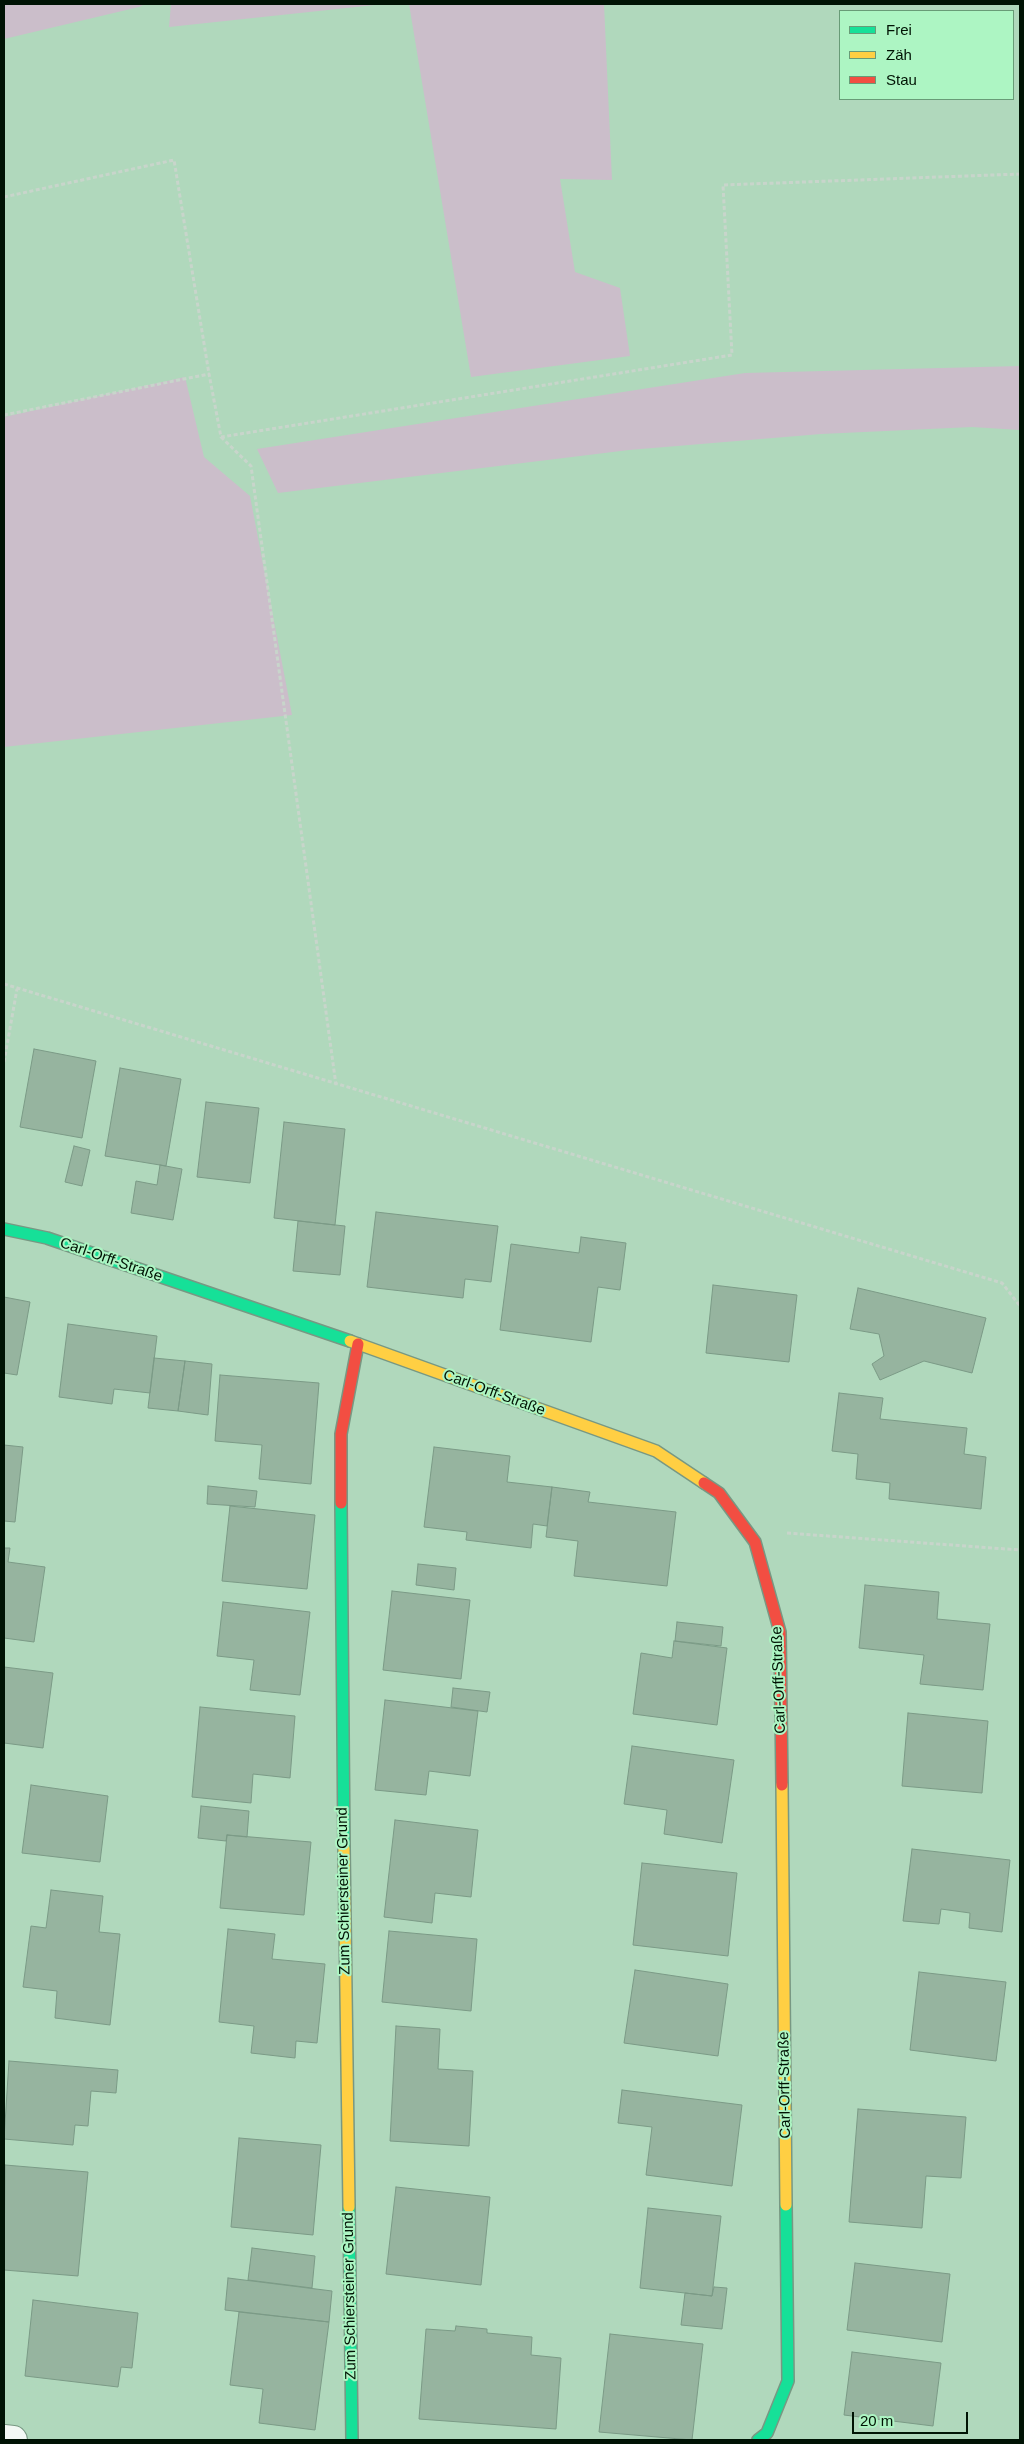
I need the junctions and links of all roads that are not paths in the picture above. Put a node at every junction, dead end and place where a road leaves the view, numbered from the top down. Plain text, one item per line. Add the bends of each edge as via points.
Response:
1 (4, 1229) edge
2 (358, 1344) junction
3 (769, 2438) edge
4 (4, 2440) edge
5 (13, 2440) edge
6 (352, 2440) edge

1 - 2 street, Carl-Orff-Straße via 47,1238
2 - 3 street, Carl-Orff-Straße via 656,1451 720,1493 755,1542 780,1632 788,2381
2 - 6 street, Zum Schiersteiner Grund via 341,1434
4 - 5 street

